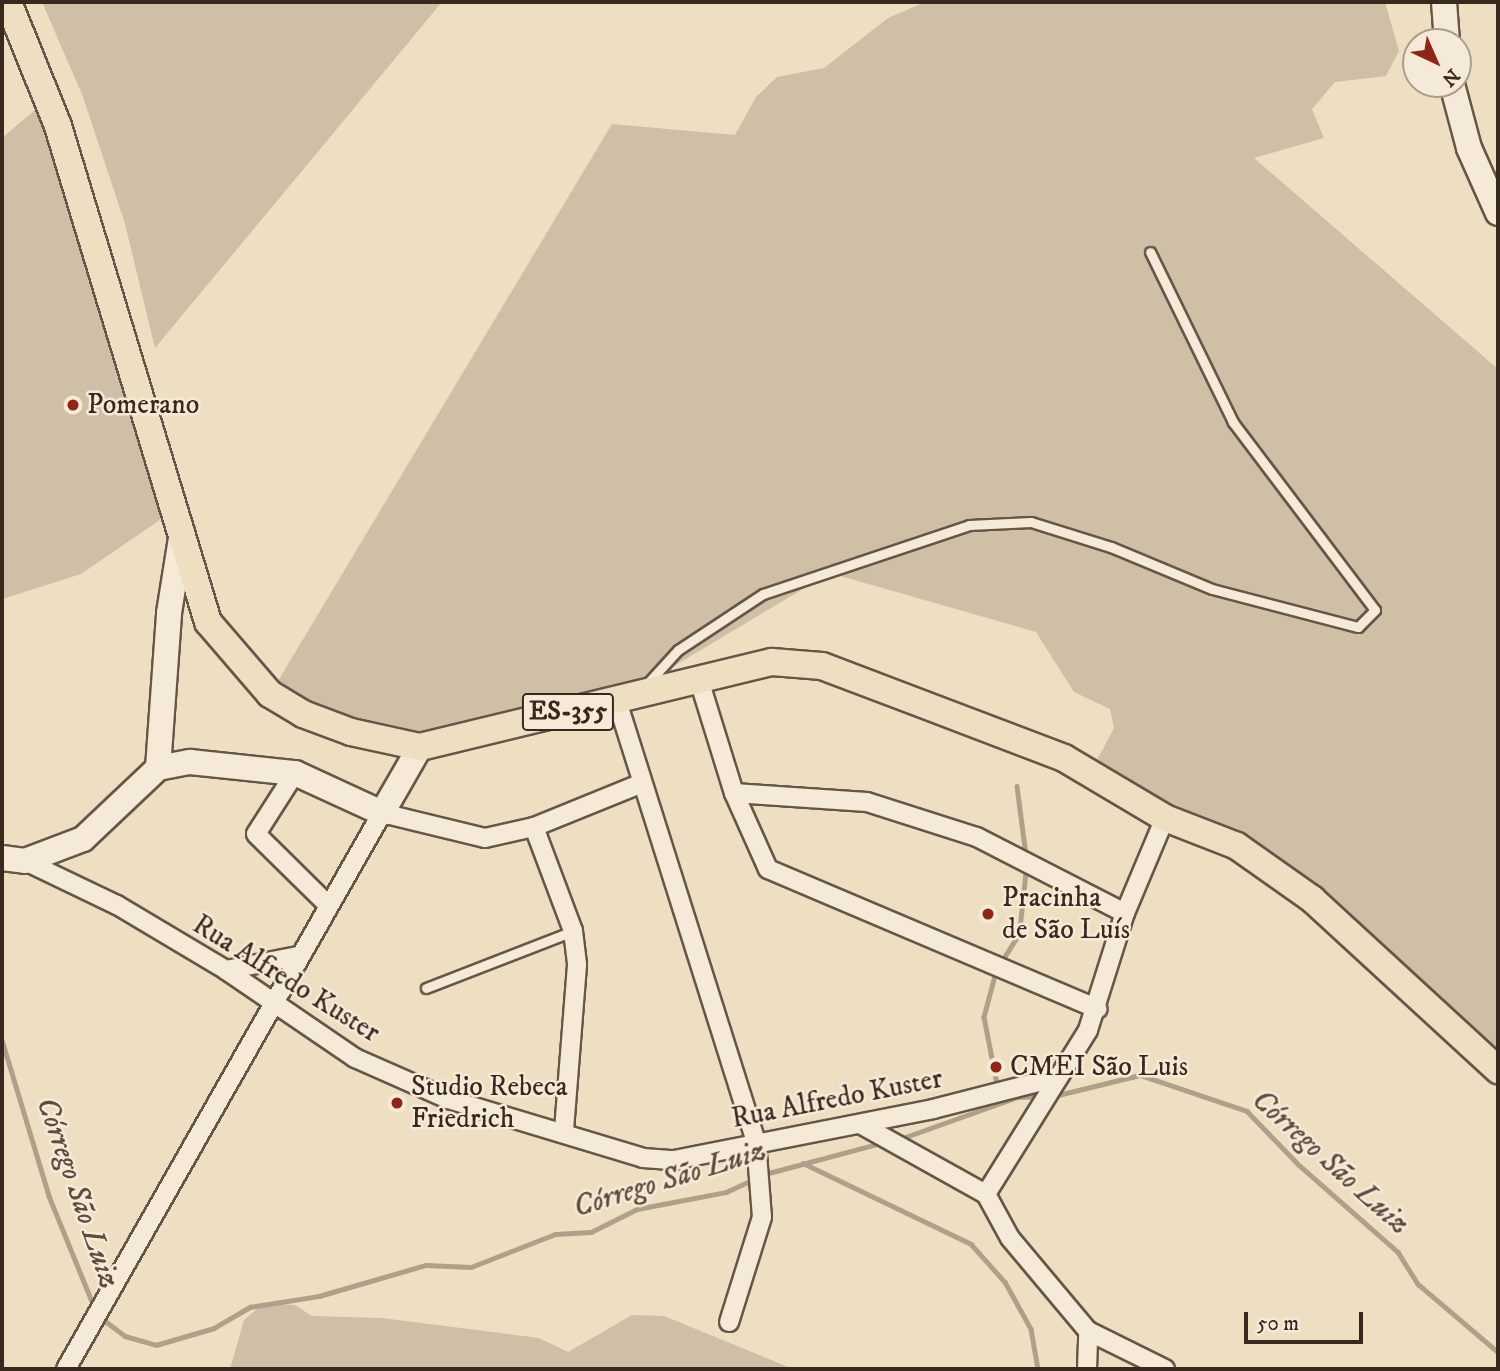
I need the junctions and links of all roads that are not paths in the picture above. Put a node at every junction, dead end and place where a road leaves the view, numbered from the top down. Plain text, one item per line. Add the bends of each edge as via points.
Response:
1 (8, 2) edge
2 (1444, 2) edge
3 (1446, 28) edge
4 (1456, 98) edge
5 (1498, 212) edge
6 (1150, 252) dead end
7 (183, 529) junction
8 (699, 680) junction
9 (626, 699) junction
10 (420, 747) junction
11 (158, 768) junction
12 (295, 773) junction
13 (640, 784) junction
14 (734, 793) junction
15 (382, 813) junction
16 (1165, 818) junction
17 (534, 827) junction
18 (14, 859) edge
19 (328, 905) junction
20 (1125, 913) junction
21 (573, 931) junction
22 (298, 956) junction
23 (226, 970) junction
24 (426, 988) dead end
25 (273, 1000) junction
26 (1098, 1009) junction
27 (1498, 1070) edge
28 (1058, 1077) junction
29 (860, 1124) junction
30 (564, 1132) junction
31 (757, 1149) junction
32 (986, 1194) junction
33 (729, 1322) dead end
34 (1088, 1331) junction
35 (66, 1369) edge
36 (1087, 1369) edge
37 (1165, 1369) edge

1 - 7 main road, ES-355 via 58,126
2 - 3 street
4 - 5 street via 1469,148
6 - 9 lane via 1233,422 1375,610 1358,626 1212,589 1111,547 1031,522 969,526 763,594 678,650
7 - 10 main road, ES-355 via 208,622 270,694 303,714 351,732
7 - 11 street via 169,613
8 - 9 main road, ES-355
8 - 14 street
8 - 16 main road, ES-355 via 772,662 822,666 940,706 1064,758
9 - 10 main road, ES-355
9 - 13 street
10 - 15 street
11 - 12 street via 190,762
11 - 18 street via 83,839
12 - 15 street
12 - 19 street via 256,834
13 - 17 street
13 - 31 street
14 - 20 street via 867,802 977,838
14 - 26 street via 763,862 775,874
15 - 17 street via 485,838
15 - 19 street
16 - 20 street
16 - 27 main road, ES-355 via 1237,846 1276,870
17 - 21 street
18 - 23 street, Rua Alfredo Kuster via 117,905
19 - 22 street
20 - 26 street
21 - 24 lane
21 - 30 street via 574,1048
22 - 23 street
22 - 25 street
23 - 25 street, Rua Alfredo Kuster
25 - 30 street, Rua Alfredo Kuster via 355,1058 448,1099
25 - 35 street
26 - 28 street
28 - 29 street, Rua Alfredo Kuster
28 - 32 street
29 - 31 street, Rua Alfredo Kuster
29 - 32 street
30 - 31 street, Rua Alfredo Kuster via 657,1160
31 - 33 street via 763,1195 760,1227
32 - 34 street via 1010,1238
34 - 36 street
34 - 37 street

